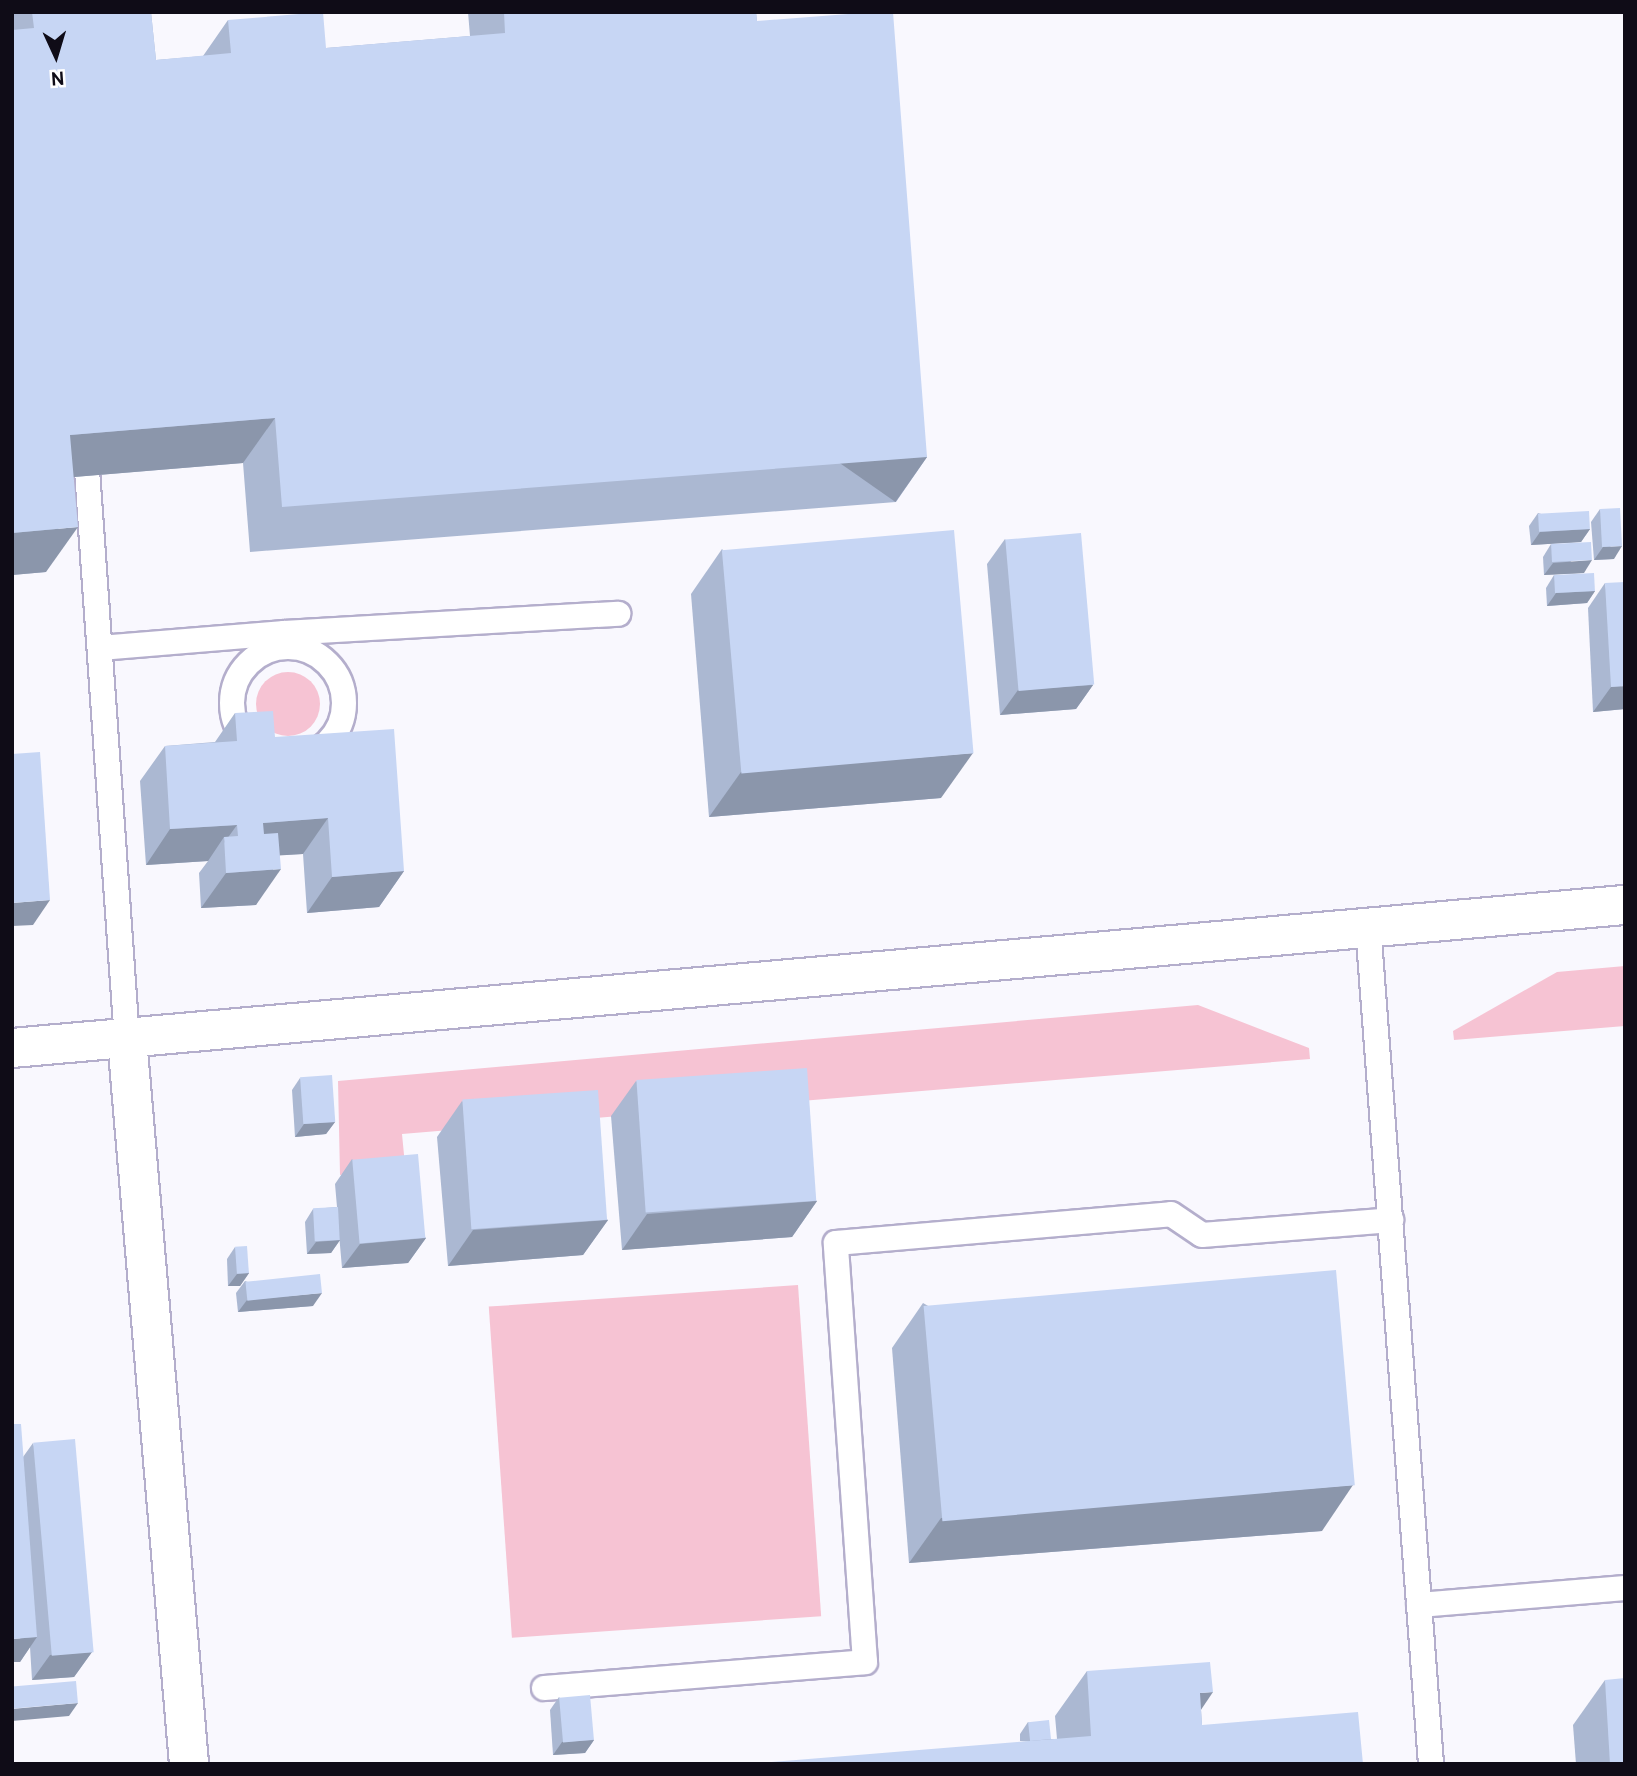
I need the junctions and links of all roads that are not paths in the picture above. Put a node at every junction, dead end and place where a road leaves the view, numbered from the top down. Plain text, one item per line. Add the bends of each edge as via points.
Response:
1 (83, 415) edge
2 (618, 614) dead end
3 (284, 640) junction
4 (100, 648) junction
5 (1625, 905) edge
6 (1368, 926) junction
7 (127, 1039) junction
8 (12, 1048) edge
9 (1391, 1220) junction
10 (1625, 1588) edge
11 (1419, 1605) junction
12 (544, 1688) dead end
13 (189, 1764) edge
14 (1431, 1764) edge

1 - 4 lane
2 - 3 lane
3 - 3 lane via 321,656 334,669 344,704 342,722 333,737 321,748 289,759 256,749 239,730 232,707 233,691 245,667
3 - 4 lane
4 - 7 lane
5 - 6 street
6 - 7 street
6 - 9 lane
7 - 8 street
7 - 13 street
9 - 11 lane
9 - 12 lane via 1202,1235 1171,1214 836,1243 865,1662
10 - 11 lane
11 - 14 lane

